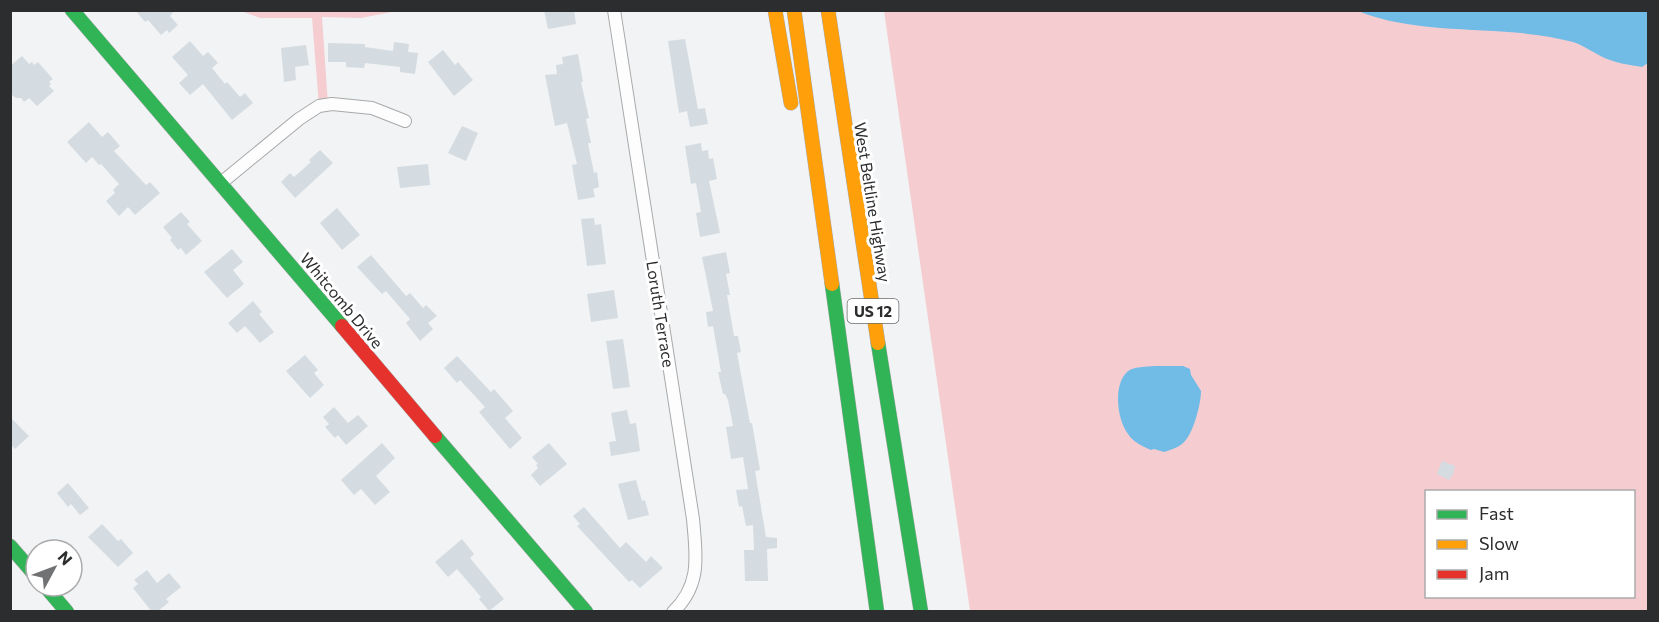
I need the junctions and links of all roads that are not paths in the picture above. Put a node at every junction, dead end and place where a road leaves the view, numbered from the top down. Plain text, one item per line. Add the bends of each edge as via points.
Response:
1 (72, 10) edge
2 (614, 10) edge
3 (775, 10) edge
4 (794, 10) edge
5 (828, 10) edge
6 (794, 117) dead end
7 (405, 121) dead end
8 (800, 151) dead end
9 (221, 183) junction
10 (850, 420) junction
11 (10, 546) edge
12 (24, 562) edge
13 (55, 598) edge
14 (67, 612) edge
15 (586, 612) edge
16 (673, 612) edge
17 (877, 612) edge
18 (921, 612) edge

1 - 9 main road, Whitcomb Drive
2 - 16 street, Loruth Terrace via 693,519 697,565 689,592
3 - 6 main road
4 - 10 main road, US 12
5 - 18 main road, West Beltline Highway / US 12
7 - 9 street via 372,108 319,106
8 - 10 main road
9 - 15 main road, Whitcomb Drive
10 - 17 main road, US 12
11 - 12 main road
13 - 14 main road

